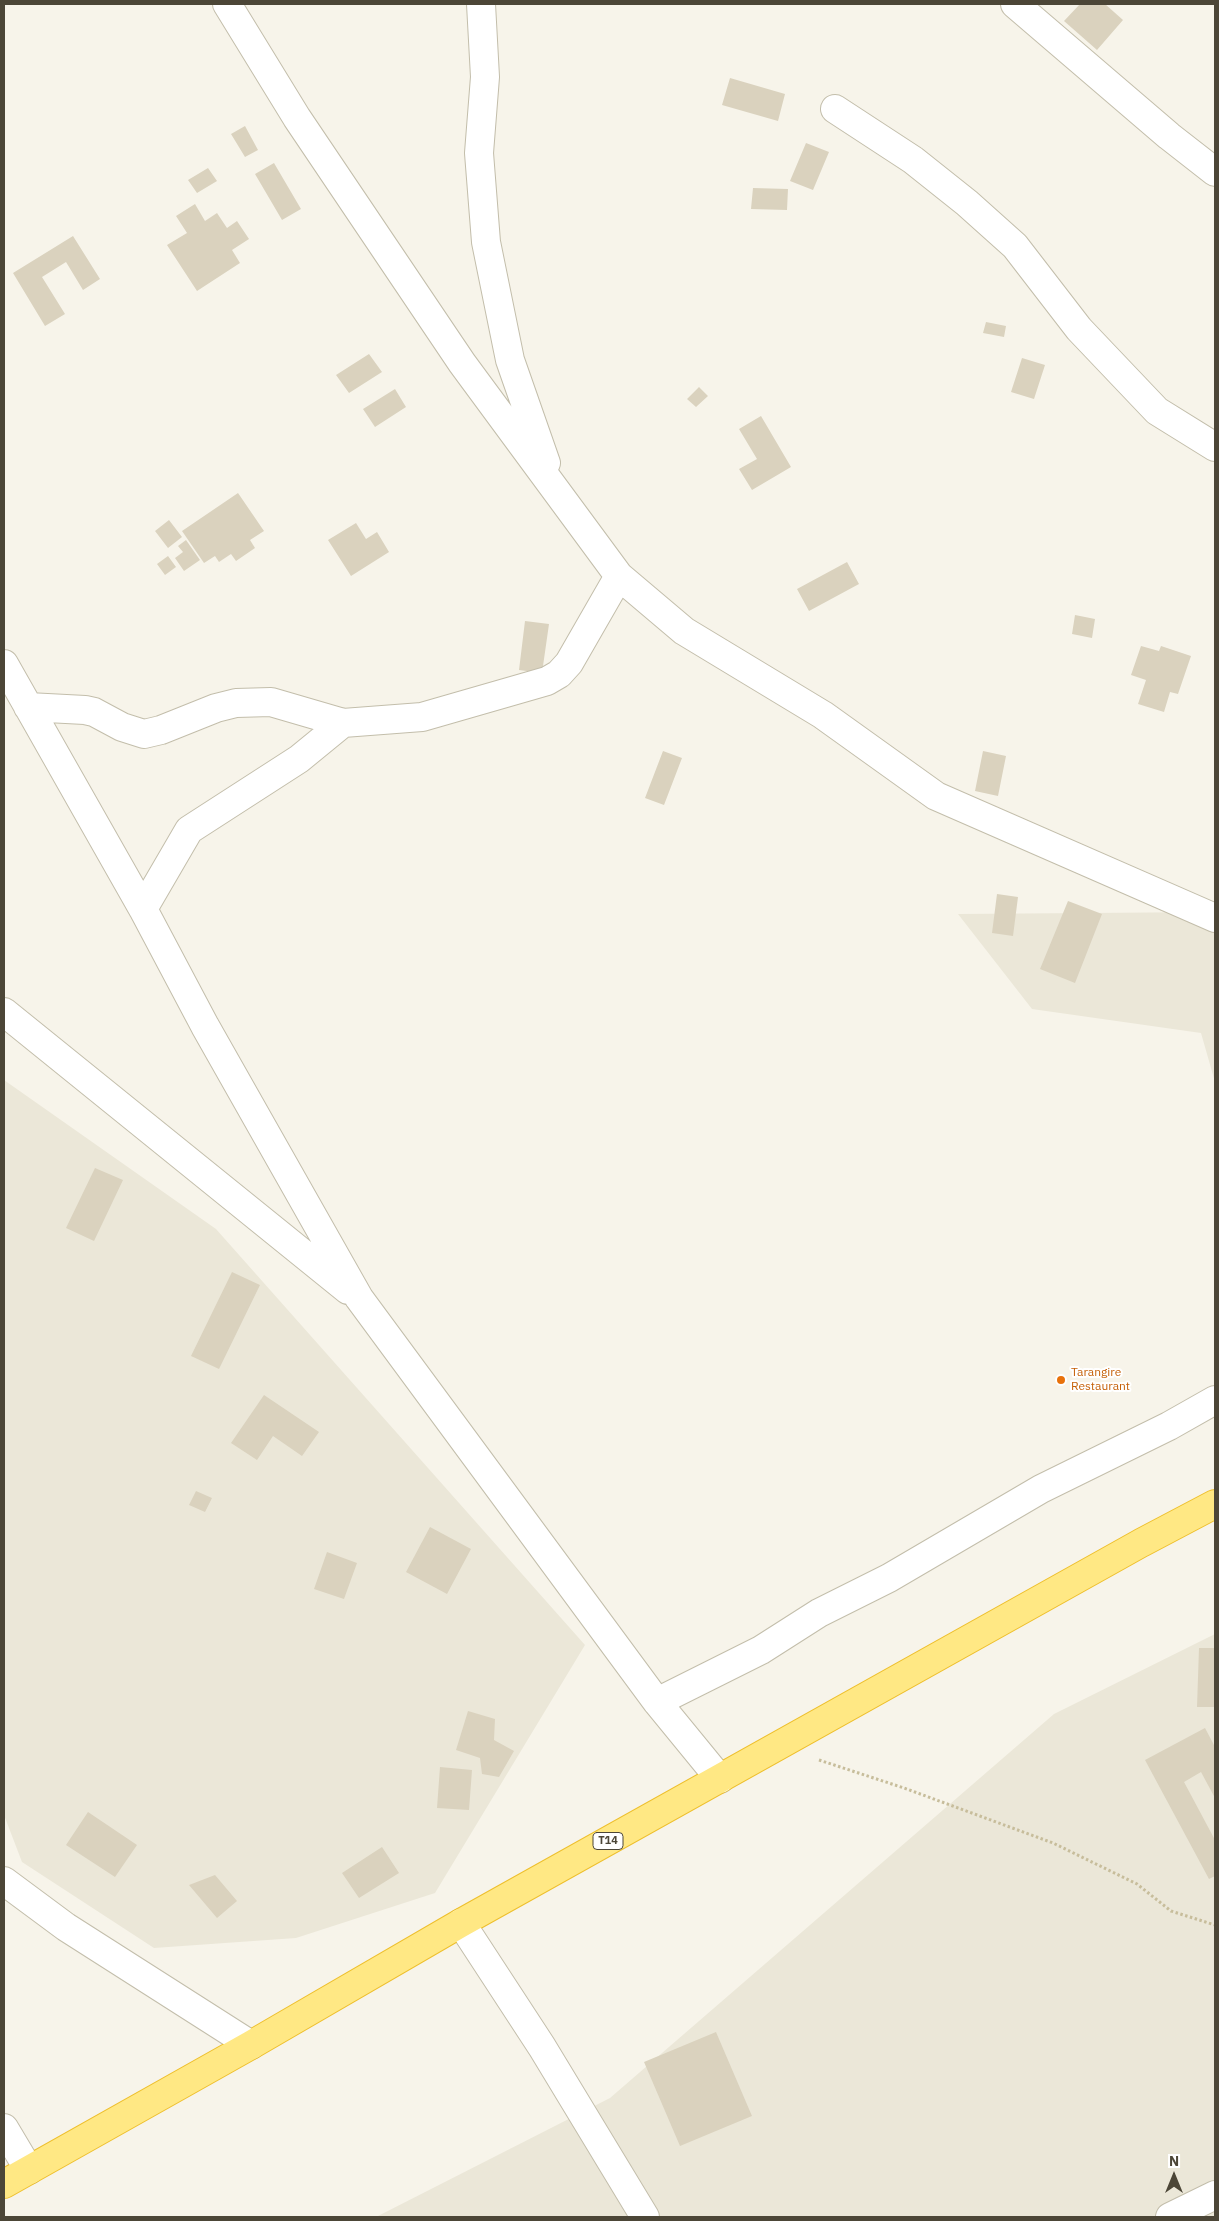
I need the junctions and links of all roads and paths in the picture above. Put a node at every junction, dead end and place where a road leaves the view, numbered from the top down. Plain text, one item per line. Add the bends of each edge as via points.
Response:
1 (227, 4) edge
2 (481, 4) edge
3 (1015, 4) edge
4 (835, 109) dead end
5 (1215, 172) edge
6 (1215, 447) edge
7 (554, 488) junction
8 (619, 576) junction
9 (4, 664) edge
10 (28, 707) junction
11 (343, 723) junction
12 (144, 909) junction
13 (1215, 918) edge
14 (4, 1012) edge
15 (359, 1298) junction
16 (1215, 1400) edge
17 (1215, 1504) edge
18 (657, 1702) junction
19 (778, 1747) junction
20 (720, 1779) junction
21 (4, 1881) edge
22 (461, 1923) junction
23 (1215, 1925) edge
24 (251, 2045) junction
25 (4, 2128) edge
26 (29, 2170) junction
27 (4, 2184) edge
28 (1215, 2196) edge
29 (645, 2217) edge
30 (1170, 2217) edge

1 - 7 street via 302,126 457,355
2 - 7 street via 485,77 479,153 486,242 510,360
3 - 5 street
4 - 6 street via 913,160 967,203 1015,246 1079,329 1157,411
7 - 8 street
8 - 11 street via 569,663 547,681 422,717
8 - 13 street via 684,631 822,715 936,796
9 - 10 street
10 - 11 street via 85,710 144,734 236,703 272,702
10 - 12 street
11 - 12 street via 299,759 189,830
12 - 15 street via 205,1026
14 - 15 street
15 - 18 street
16 - 18 street via 1041,1490 889,1578 818,1613 760,1650
17 - 19 highway, T14
18 - 20 street
19 - 20 highway, T14
19 - 23 path via 904,1788 1053,1843 1136,1884 1171,1911
20 - 22 highway, T14
21 - 24 street via 66,1927
22 - 24 highway, T14
22 - 29 street
24 - 26 highway, T14
25 - 26 street
26 - 27 highway, T14
28 - 30 street

